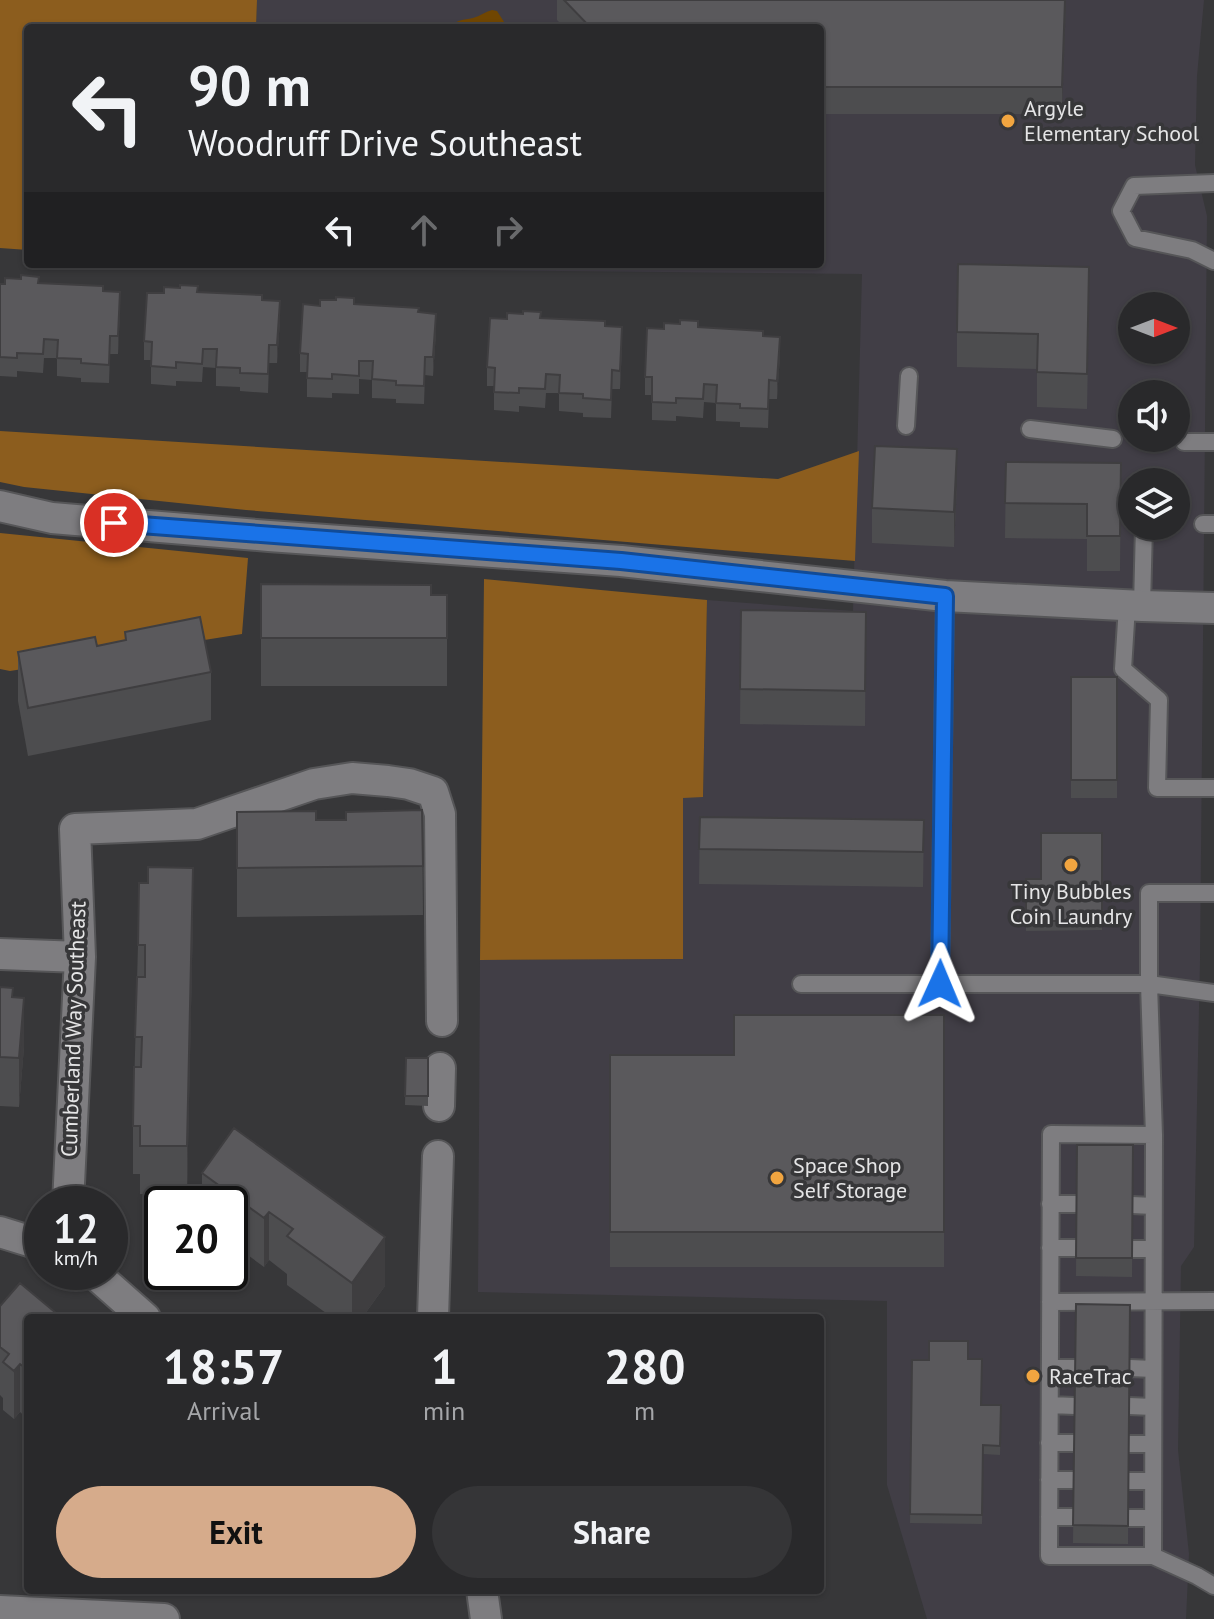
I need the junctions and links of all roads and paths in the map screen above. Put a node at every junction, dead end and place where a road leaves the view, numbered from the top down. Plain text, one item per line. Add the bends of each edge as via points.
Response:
1 (1214, 183) edge
2 (1214, 261) edge
3 (909, 376) dead end
4 (906, 426) dead end
5 (1030, 429) dead end
6 (1113, 439) dead end
7 (1190, 442) edge
8 (1214, 442) edge
9 (0, 506) edge
10 (1142, 540) edge
11 (945, 596) junction
12 (1134, 606) junction
13 (1214, 608) edge
14 (1214, 788) edge
15 (1214, 893) edge
16 (0, 954) edge
17 (80, 957) junction
18 (801, 984) dead end
19 (940, 984) junction
20 (1149, 984) junction
21 (1214, 993) edge
22 (442, 1021) dead end
23 (440, 1068) dead end
24 (439, 1106) dead end
25 (1154, 1135) junction
26 (438, 1156) dead end
27 (69, 1186) edge
28 (1050, 1204) junction
29 (1077, 1204) edge
30 (1132, 1205) edge
31 (1153, 1206) junction
32 (0, 1232) edge
33 (24, 1239) edge
34 (1050, 1248) junction
35 (1077, 1248) edge
36 (1132, 1249) edge
37 (1153, 1249) junction
38 (113, 1290) edge
39 (1153, 1301) junction
40 (1214, 1301) edge
41 (1050, 1302) junction
42 (140, 1314) edge
43 (433, 1314) edge
44 (1050, 1368) junction
45 (1075, 1368) edge
46 (1130, 1368) edge
47 (1153, 1369) junction
48 (1050, 1405) junction
49 (1075, 1406) edge
50 (1129, 1406) edge
51 (1153, 1407) junction
52 (1049, 1443) junction
53 (1074, 1443) edge
54 (1129, 1444) edge
55 (1153, 1444) junction
56 (1049, 1480) junction
57 (1074, 1480) edge
58 (1128, 1481) edge
59 (1153, 1481) junction
60 (1049, 1517) junction
61 (1073, 1517) edge
62 (1128, 1518) edge
63 (1153, 1518) junction
64 (1153, 1556) junction
65 (1214, 1586) edge
66 (483, 1594) edge
67 (0, 1611) edge
68 (164, 1619) edge
69 (486, 1619) edge

1 - 2 lane via 1134,186 1121,211 1135,238 1192,250
3 - 4 lane
5 - 6 lane
7 - 8 lane
9 - 11 street via 52,518 621,561
10 - 12 lane
11 - 12 street
11 - 19 lane via 934,831
12 - 13 street
12 - 14 lane via 1123,669 1159,700 1157,788
15 - 20 lane via 1149,893
16 - 17 street
17 - 22 street, Cumberland Way Southeast via 75,829 197,824 314,784 352,778 409,784 433,792 440,814
17 - 27 street, Cumberland Way Southeast
18 - 19 lane
19 - 20 lane
20 - 21 lane
20 - 25 lane
23 - 24 street
25 - 28 lane via 1051,1134
25 - 31 lane
26 - 43 street
28 - 29 lane
28 - 34 lane
30 - 31 lane
31 - 37 lane
32 - 33 street
34 - 35 lane
34 - 41 lane
36 - 37 lane
37 - 39 lane
38 - 42 street
39 - 40 lane
39 - 41 lane
39 - 47 lane
41 - 44 lane
44 - 45 lane
44 - 48 lane
46 - 47 lane
47 - 51 lane
48 - 49 lane
48 - 52 lane
50 - 51 lane
51 - 55 lane
52 - 53 lane
52 - 56 lane
54 - 55 lane
55 - 59 lane
56 - 57 lane
56 - 60 lane
58 - 59 lane
59 - 63 lane
60 - 61 lane
60 - 64 lane via 1049,1556
62 - 63 lane
63 - 64 lane
64 - 65 lane
66 - 69 street
67 - 68 street

